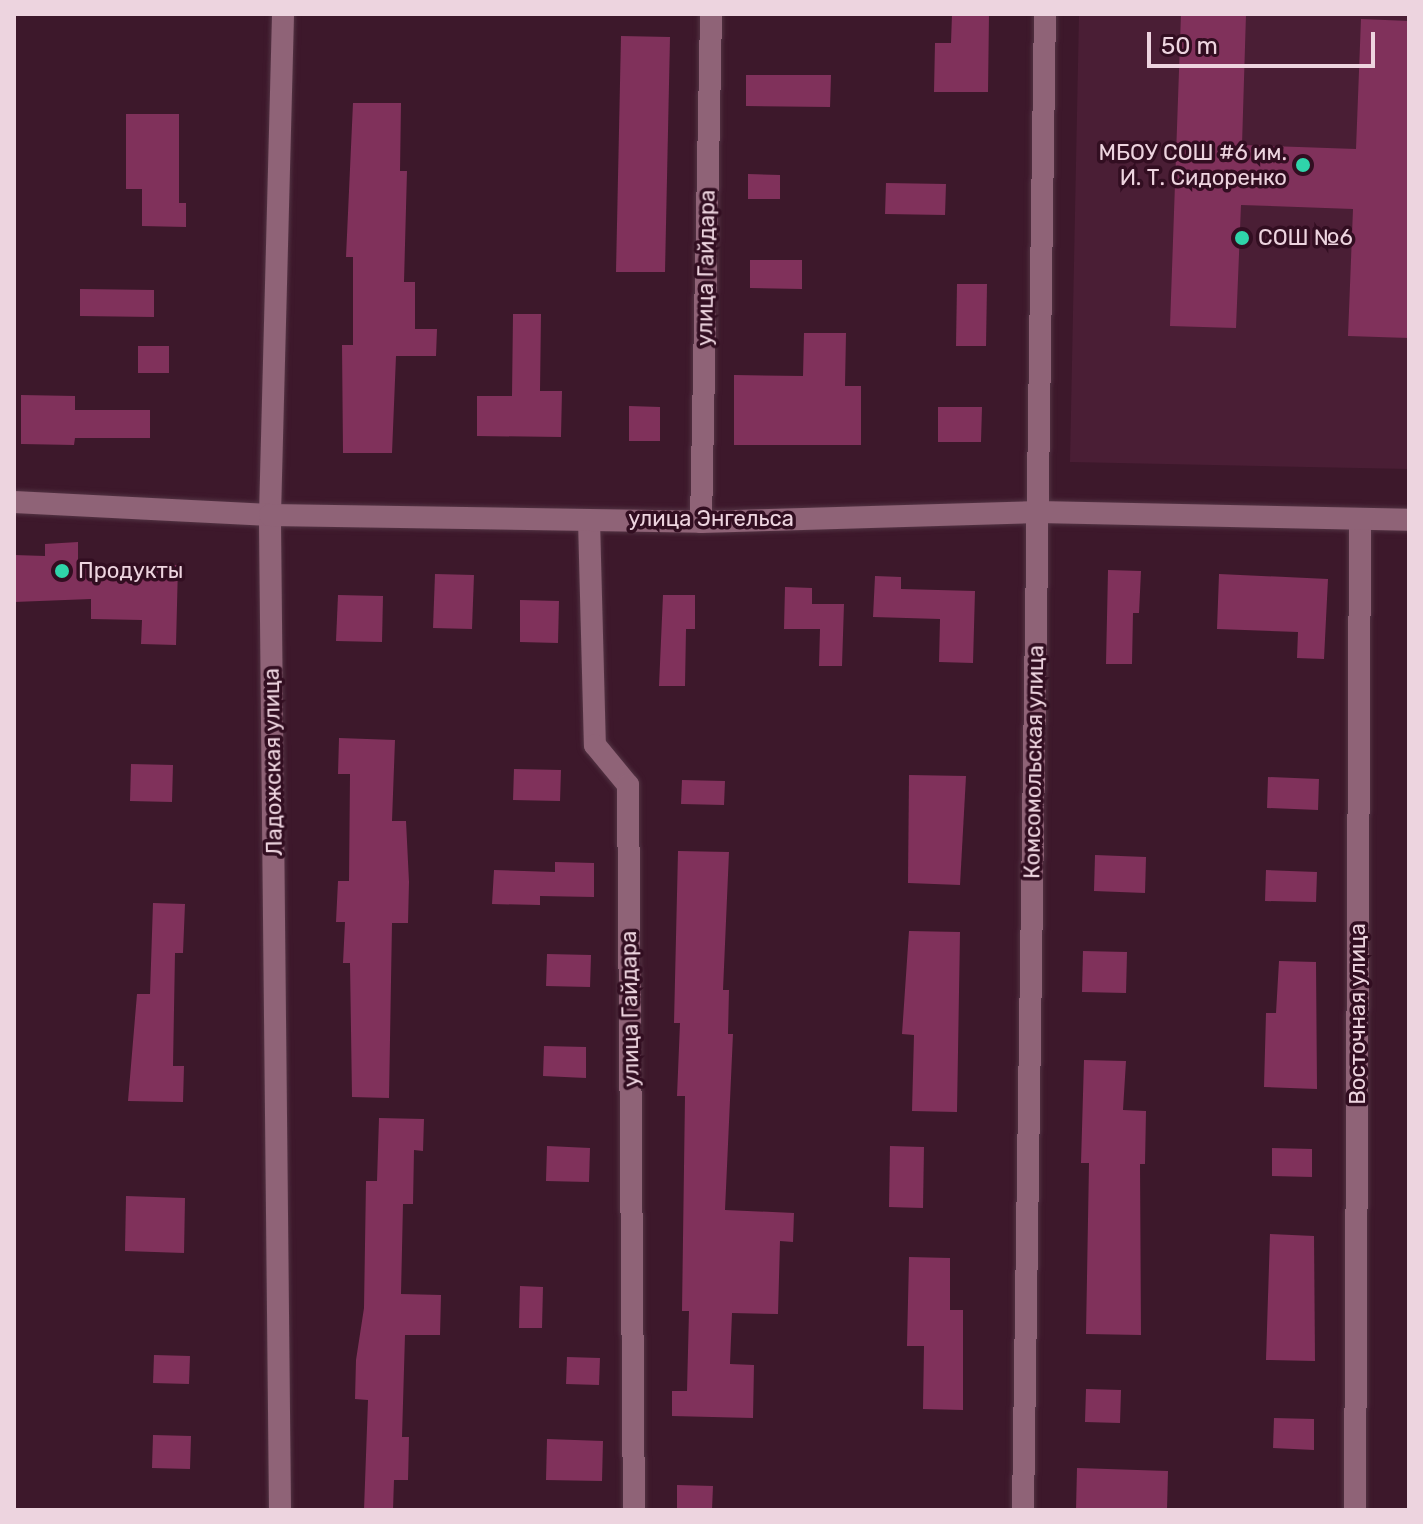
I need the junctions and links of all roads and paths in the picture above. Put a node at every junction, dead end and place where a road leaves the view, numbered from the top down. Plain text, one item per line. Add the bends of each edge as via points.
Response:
1 (283, 14) edge
2 (711, 14) edge
3 (1045, 14) edge
4 (14, 502) edge
5 (1038, 512) junction
6 (270, 515) junction
7 (1360, 519) junction
8 (589, 520) junction
9 (1409, 520) edge
10 (701, 522) junction
11 (280, 1510) edge
12 (634, 1510) edge
13 (1023, 1510) edge
14 (1355, 1510) edge

1 - 6 street, Ладожская улица
2 - 10 street, улица Гайдара
3 - 5 street, Комсомольская улица
4 - 6 street, улица Энгельса
5 - 7 street, улица Энгельса
5 - 10 street, улица Энгельса
5 - 13 street, Комсомольская улица
6 - 8 street, улица Энгельса
6 - 11 street, Ладожская улица
7 - 9 street, улица Энгельса
7 - 14 street, Восточная улица
8 - 10 street, улица Энгельса
8 - 12 street, улица Гайдара via 595,745 628,785

